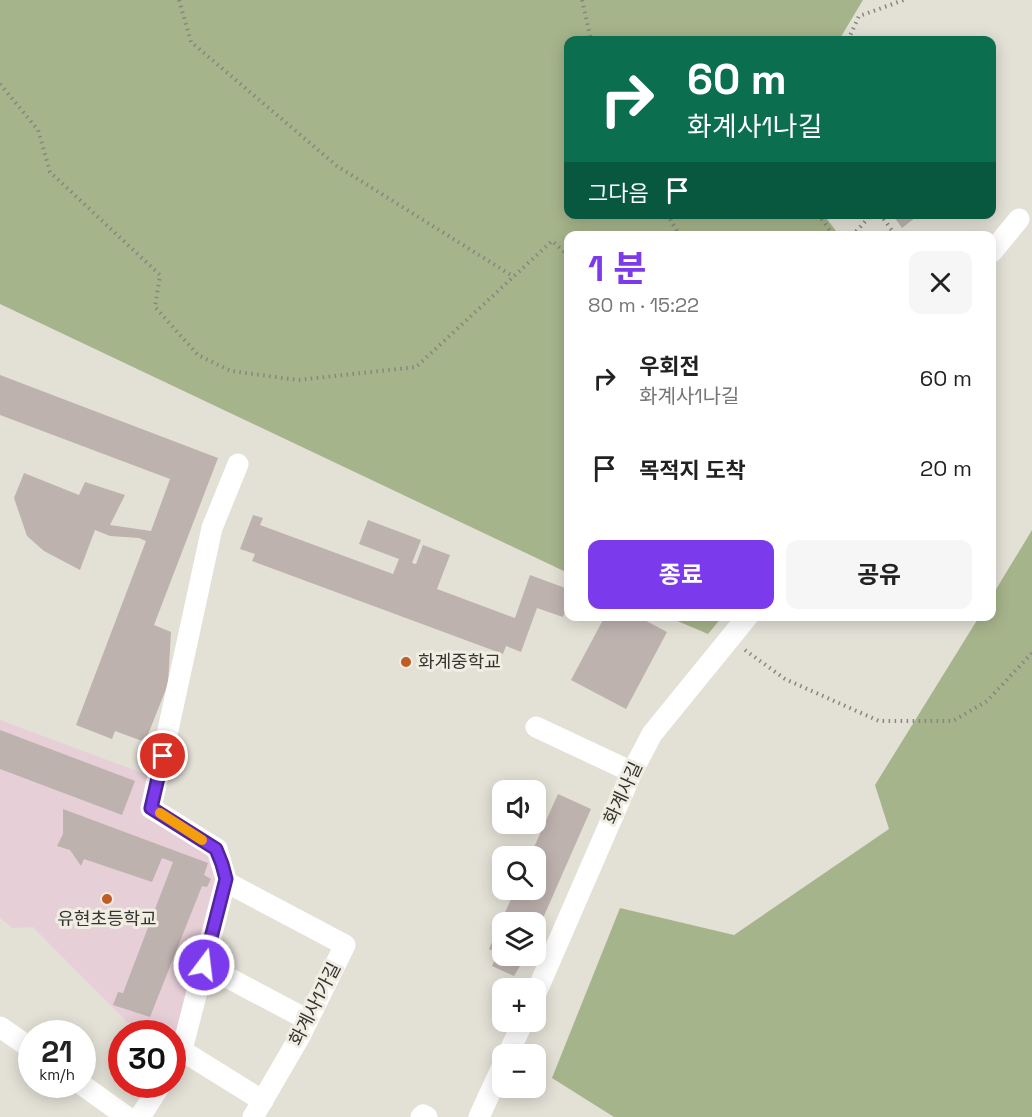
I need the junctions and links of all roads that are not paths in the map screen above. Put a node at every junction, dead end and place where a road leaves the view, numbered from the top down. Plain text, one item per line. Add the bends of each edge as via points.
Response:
1 (1020, 219) dead end
2 (996, 247) edge
3 (238, 464) dead end
4 (744, 621) edge
5 (536, 727) dead end
6 (632, 772) junction
7 (226, 882) junction
8 (204, 965) junction
9 (543, 978) edge
10 (308, 1020) junction
11 (0, 1027) edge
12 (186, 1027) edge
13 (18, 1039) edge
14 (186, 1064) edge
15 (492, 1089) edge
16 (96, 1095) edge
17 (152, 1098) edge
18 (258, 1109) edge
19 (128, 1117) edge
20 (140, 1117) edge
21 (421, 1117) edge
22 (427, 1117) edge
23 (479, 1117) edge

1 - 2 street
3 - 7 street via 212,528 151,808 216,849
4 - 6 street, 화계사길 via 652,734
5 - 6 street
6 - 9 street, 화계사길
7 - 8 street
7 - 10 street, 화계사1가길 via 345,945
8 - 10 street
8 - 12 street
10 - 18 street, 화계사1가길
11 - 13 street
14 - 18 street
15 - 23 street
16 - 19 street
17 - 20 street
21 - 22 street

